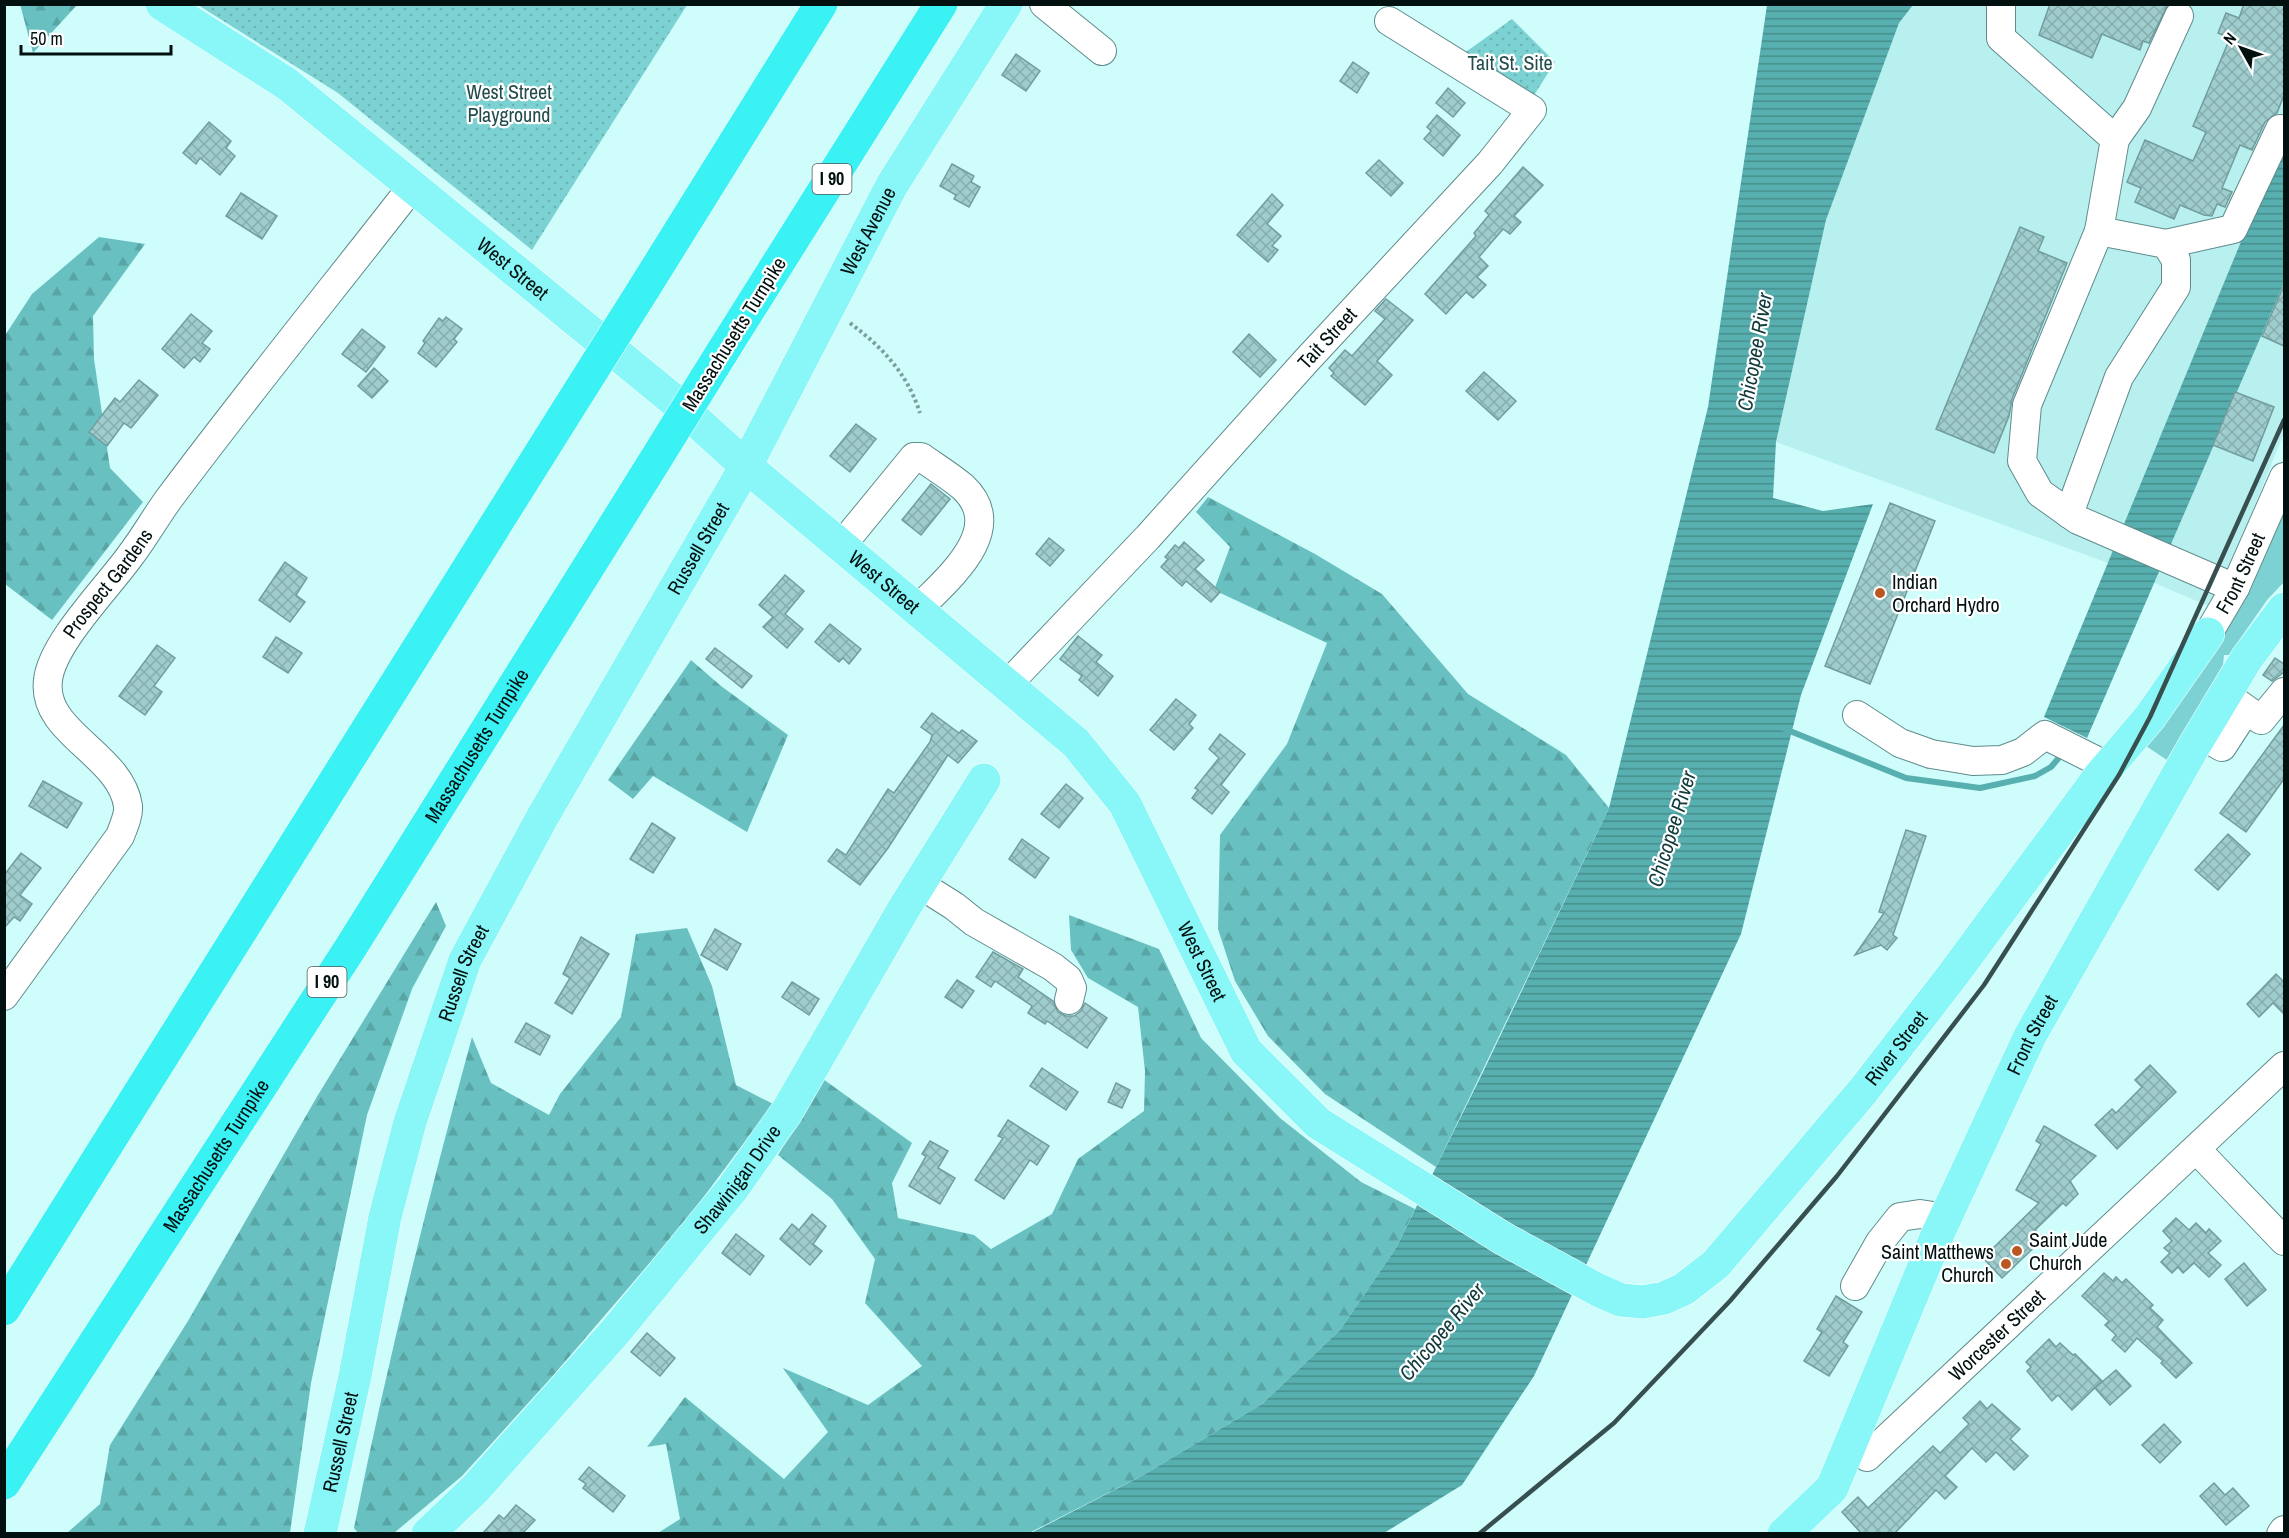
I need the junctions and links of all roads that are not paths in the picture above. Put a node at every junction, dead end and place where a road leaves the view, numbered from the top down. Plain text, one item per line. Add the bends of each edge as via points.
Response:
1 (162, 4) edge
2 (821, 4) edge
3 (941, 4) edge
4 (1006, 4) edge
5 (1044, 4) edge
6 (2001, 4) edge
7 (2179, 16) dead end
8 (1389, 21) dead end
9 (1102, 51) dead end
10 (2283, 123) edge
11 (2115, 140) junction
12 (411, 188) junction
13 (2099, 231) junction
14 (2166, 244) junction
15 (746, 466) junction
16 (2284, 477) edge
17 (2069, 514) junction
18 (841, 546) junction
19 (2235, 588) junction
20 (917, 610) junction
21 (2280, 627) edge
22 (2208, 634) joint
23 (1007, 685) junction
24 (2284, 692) edge
25 (2236, 702) junction
26 (1857, 716) dead end
27 (2107, 766) junction
28 (984, 780) dead end
29 (919, 884) junction
30 (4, 996) edge
31 (1069, 1000) dead end
32 (2284, 1065) edge
33 (2197, 1150) junction
34 (1946, 1218) junction
35 (1504, 1239) joint
36 (2284, 1241) edge
37 (1855, 1286) dead end
38 (4, 1309) edge
39 (1867, 1457) dead end
40 (4, 1483) edge
41 (2284, 1530) edge
42 (320, 1533) edge
43 (428, 1533) edge
44 (1784, 1533) edge
45 (2281, 1533) edge

1 - 12 main road, West Street via 287,84
2 - 38 highway, bridge
3 - 40 highway, Massachusetts Turnpike / I 90, bridge via 351,947
4 - 15 main road, West Avenue via 892,185
5 - 9 street
6 - 11 street via 2001,38
7 - 11 street via 2137,108
8 - 23 street, Tait Street via 1532,110 1490,163
10 - 14 street via 2233,229
11 - 13 street
12 - 15 main road, West Street via 671,398
12 - 30 street, Prospect Gardens via 168,501 57,654 47,680 58,720 95,753 120,783 128,807 120,836
13 - 14 street
13 - 17 street via 2027,405 2022,461 2040,493
14 - 17 street via 2176,260 2176,287 2119,377
15 - 18 main road, West Street
15 - 42 main road, Russell Street via 543,816 465,960 404,1143
16 - 19 street, Front Street
17 - 19 street
18 - 20 main road, West Street
18 - 20 street via 914,457 921,457 963,488 977,515 978,537 958,567
19 - 22 street, Front Street
20 - 23 main road, West Street
21 - 25 main road, Front Street via 2247,658
22 - 27 main road, River Street via 2150,717
23 - 35 main road, West Street via 1076,743 1125,804 1246,1052 1318,1122
24 - 25 street via 2261,720
25 - 34 main road, Front Street via 2201,735 2030,1036
26 - 27 street via 1900,743 1931,754 1972,761 2002,760 2023,752 2045,735
27 - 35 main road, River Street via 1863,1091 1716,1264 1684,1289 1653,1300 1622,1300
28 - 29 main road, Shawinigan Drive
29 - 31 street via 1068,978 1072,987
29 - 43 main road, Shawinigan Drive via 786,1113 733,1188 615,1332 475,1489
32 - 33 street, Worcester Street
33 - 36 street
33 - 39 street, Worcester Street
34 - 37 street via 1920,1214 1900,1217 1880,1242
34 - 44 main road, Front Street via 1832,1488
41 - 45 street

